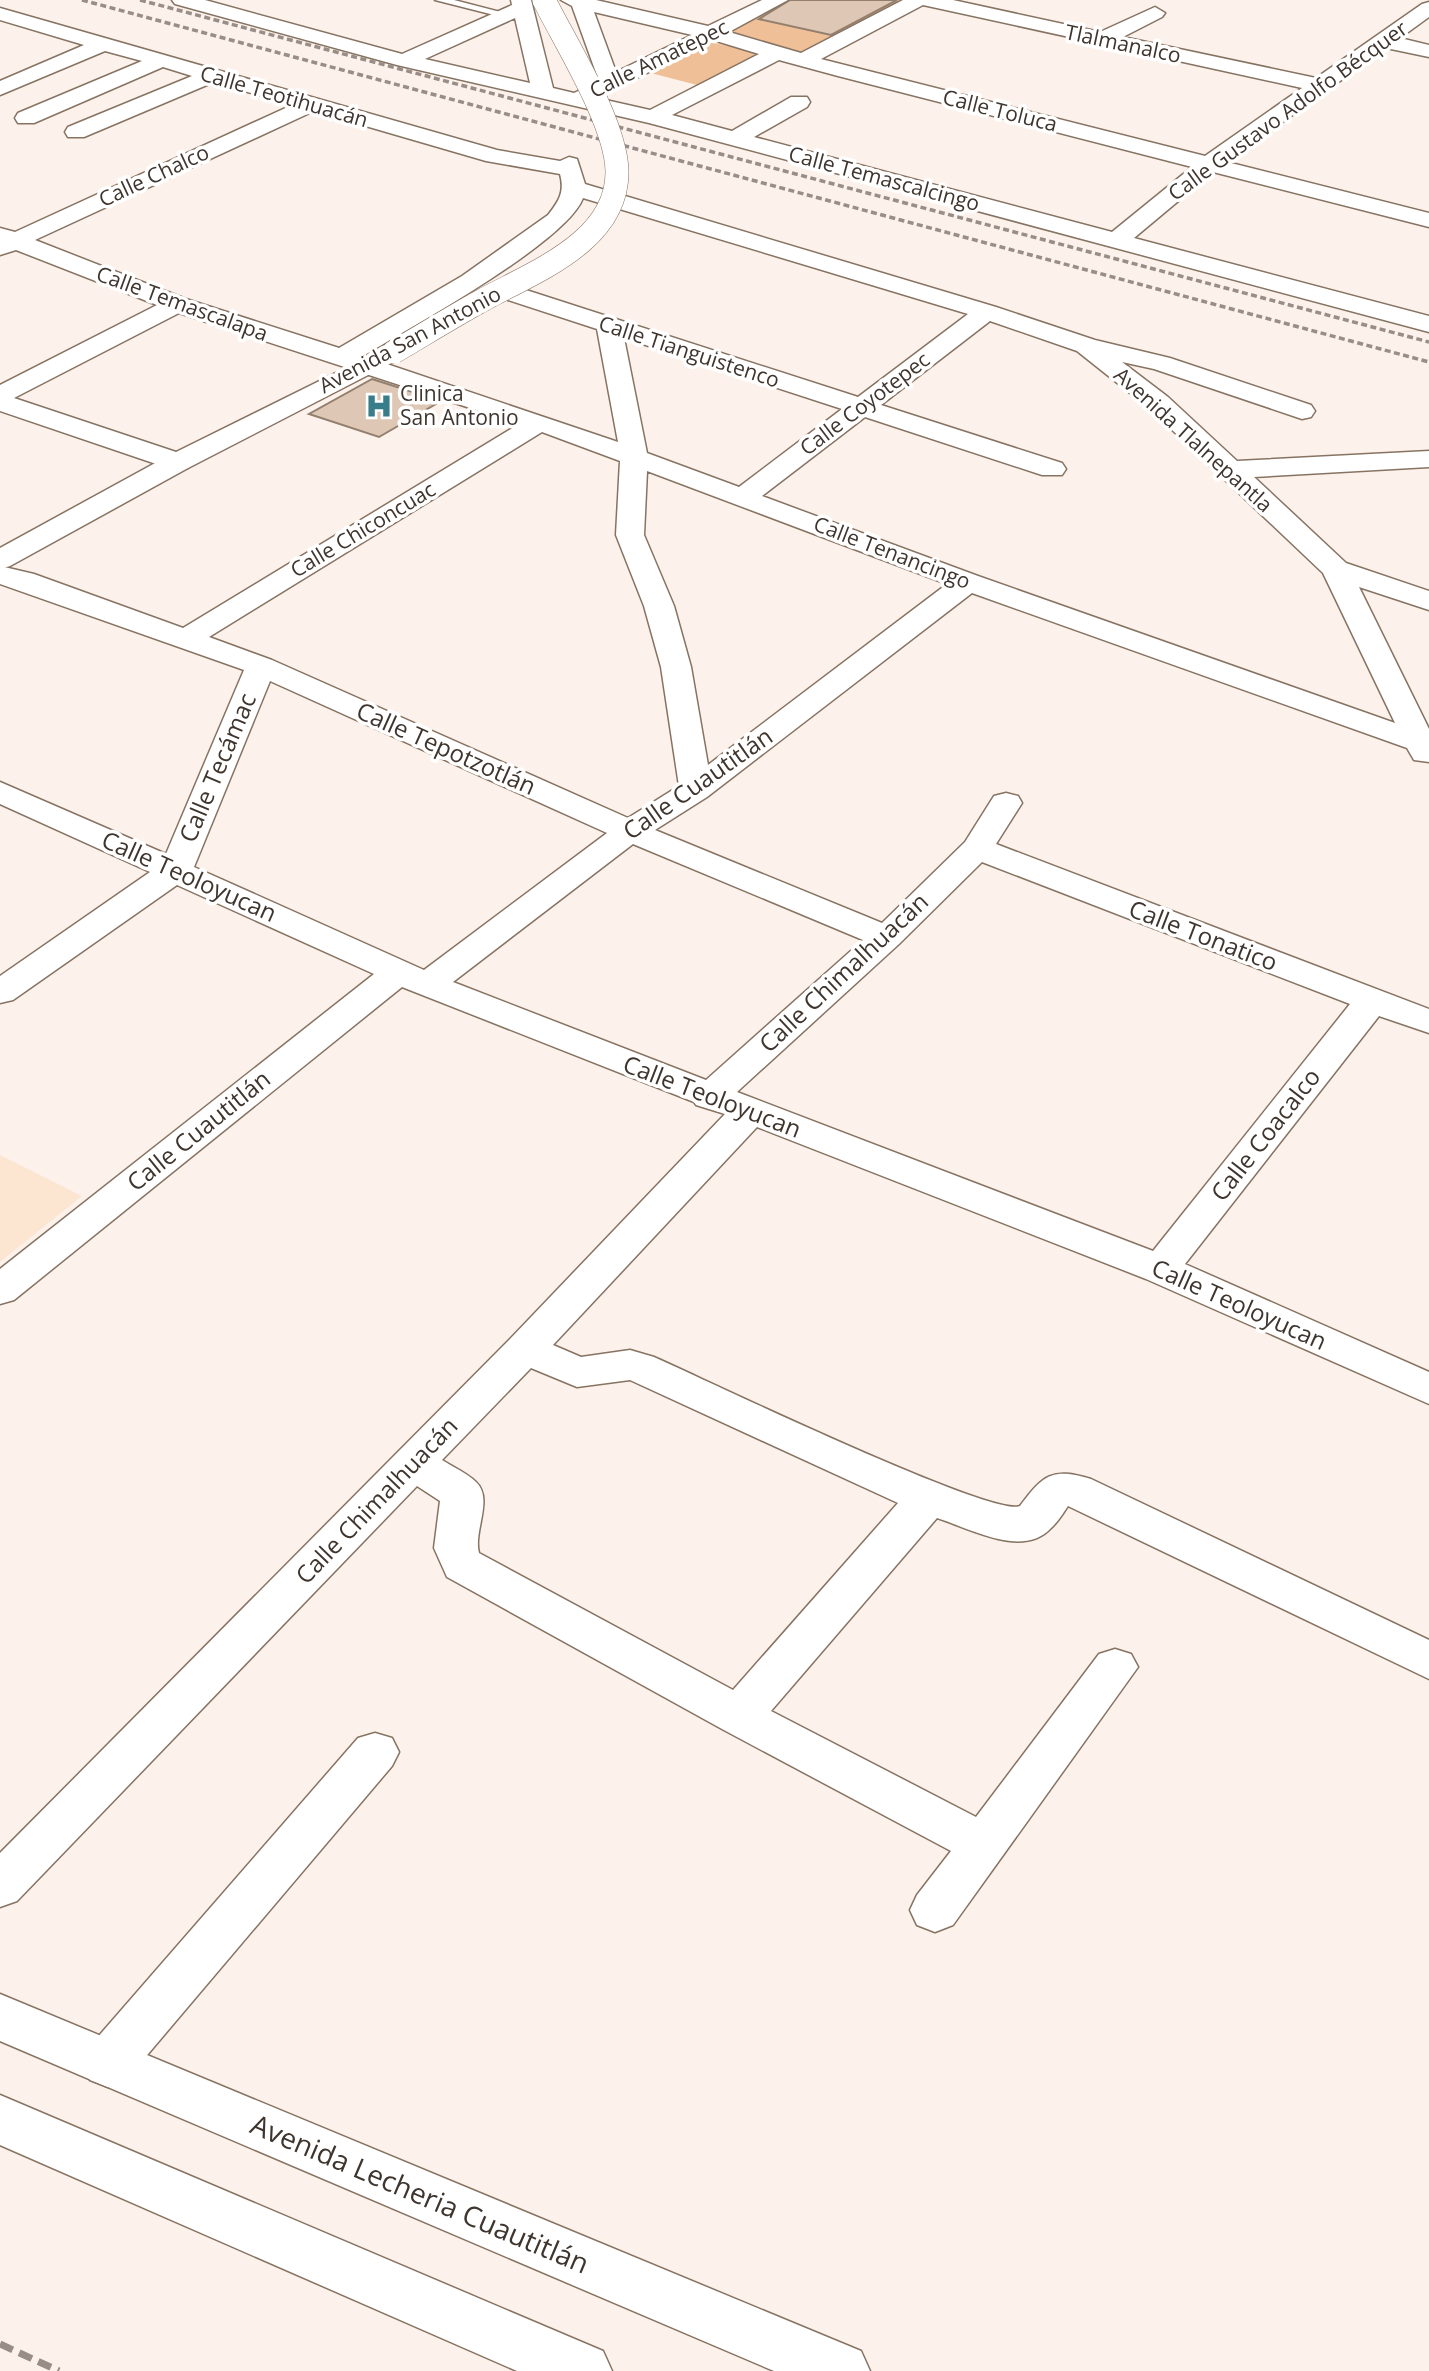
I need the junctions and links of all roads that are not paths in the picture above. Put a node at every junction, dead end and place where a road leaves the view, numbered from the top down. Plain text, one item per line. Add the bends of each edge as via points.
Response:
1 (182, 0) edge
2 (440, 0) edge
3 (778, 0) edge
4 (918, 0) edge
5 (925, 0) edge
6 (992, 0) edge
7 (577, 1) edge
8 (524, 6) edge
9 (1429, 8) edge
10 (971, 11) junction
11 (1155, 13) dead end
12 (4, 18) edge
13 (710, 33) junction
14 (1100, 40) junction
15 (1384, 41) junction
16 (103, 44) junction
17 (1429, 51) edge
18 (776, 53) junction
19 (803, 60) junction
20 (160, 61) junction
21 (404, 61) junction
22 (210, 76) junction
23 (610, 83) junction
24 (1322, 86) junction
25 (0, 89) edge
26 (543, 91) junction
27 (578, 99) junction
28 (799, 102) dead end
29 (309, 105) junction
30 (653, 117) junction
31 (26, 118) dead end
32 (76, 132) dead end
33 (735, 139) junction
34 (1209, 164) junction
35 (571, 170) junction
36 (1419, 196) dead end
37 (634, 203) joint
38 (1397, 212) junction
39 (1429, 220) edge
40 (5, 241) edge
41 (1115, 242) junction
42 (517, 295) dead end
43 (177, 304) junction
44 (987, 312) junction
45 (1429, 324) edge
46 (609, 325) junction
47 (1086, 346) junction
48 (353, 362) junction
49 (0, 395) edge
50 (0, 402) edge
51 (860, 409) junction
52 (1302, 411) dead end
53 (540, 422) junction
54 (634, 456) junction
55 (1429, 459) edge
56 (177, 462) junction
57 (1052, 469) dead end
58 (1228, 470) junction
59 (743, 497) junction
60 (0, 560) edge
61 (1336, 569) junction
62 (0, 575) edge
63 (968, 582) junction
64 (1429, 601) edge
65 (187, 638) junction
66 (261, 666) junction
67 (1424, 751) edge
68 (696, 790) junction
69 (0, 792) edge
70 (1006, 803) dead end
71 (630, 831) junction
72 (977, 848) junction
73 (176, 870) junction
74 (887, 937) junction
75 (412, 979) junction
76 (0, 992) edge
77 (1372, 1001) junction
78 (1429, 1022) edge
79 (709, 1097) junction
80 (749, 1112) junction
81 (1160, 1269) junction
82 (0, 1290) edge
83 (525, 1349) junction
84 (1429, 1389) edge
85 (414, 1463) junction
86 (928, 1498) junction
87 (1429, 1661) edge
88 (1115, 1667) dead end
89 (738, 1716) junction
90 (375, 1752) dead end
91 (983, 1844) junction
92 (0, 1886) edge
93 (935, 1910) dead end
94 (0, 2017) edge
95 (108, 2063) junction
96 (0, 2119) edge
97 (583, 2371) edge
98 (841, 2371) edge

1 - 21 street, Calle Temascalcingo
2 - 8 lane
3 - 13 street, Calle Amatepec
4 - 19 street
5 - 10 street, Tlalmanalco
6 - 10 street
7 - 13 street, Calle Toluca
7 - 23 street
8 - 21 street
8 - 26 street
8 - 48 street, Avenida San Antonio, bridge via 593,98 617,172 606,214 588,235 550,264 394,352
9 - 15 street, Calle Gustavo Adolfo Bécquer
10 - 14 street, Tlalmanalco
11 - 14 street
12 - 16 street, Calle Teotihuacán
13 - 18 street, Calle Toluca
13 - 23 street, Calle Amatepec
14 - 24 street, Tlalmanalco
15 - 17 street
15 - 24 street, Calle Gustavo Adolfo Bécquer
16 - 20 street, Calle Teotihuacán
16 - 25 street
18 - 19 street, Calle Toluca
18 - 30 street
19 - 34 street, Calle Toluca
20 - 22 street, Calle Teotihuacán
20 - 31 street
21 - 26 street, Calle Temascalcingo
22 - 29 street, Calle Teotihuacán
22 - 32 street
23 - 27 street, Calle Amatepec
24 - 34 street, Calle Gustavo Adolfo Bécquer
26 - 27 street, Calle Temascalcingo
27 - 30 street, Calle Temascalcingo
28 - 33 street
29 - 35 street, Calle Teotihuacán via 494,156
29 - 40 street, Calle Chalco
30 - 33 street, Calle Temascalcingo
33 - 41 street, Calle Temascalcingo
34 - 38 street, Calle Toluca
34 - 41 street, Calle Gustavo Adolfo Bécquer
35 - 37 street, Calle Teotihuacán
35 - 48 street, Avenida San Antonio via 569,204 556,220
36 - 38 street
37 - 44 street, Avenida Tlalnepantla
38 - 39 street, Calle Toluca
40 - 43 street, Calle Temascalapa
41 - 45 street, Calle Temascalcingo
42 - 46 street, Calle Tianguistenco
43 - 48 street, Calle Temascalapa
43 - 49 street
44 - 47 street, Avenida Tlalnepantla
44 - 51 street, Calle Coyotepec
46 - 51 street, Calle Tianguistenco
46 - 54 street
47 - 52 street via 1161,363
47 - 58 street, Avenida Tlalnepantla via 1159,403
48 - 53 street, Calle Tenancingo
48 - 56 street, Avenida San Antonio
50 - 56 street
51 - 57 street, Calle Tianguistenco
51 - 59 street, Calle Coyotepec
53 - 54 street, Calle Tenancingo
53 - 65 street, Calle Chiconcuac
54 - 59 street, Calle Tenancingo
54 - 68 street via 630,535 659,606 676,667
55 - 58 street
56 - 60 street, Avenida San Antonio
58 - 61 street, Avenida Tlalnepantla
59 - 63 street, Calle Tenancingo
61 - 64 street
61 - 67 street, Avenida Tlalnepantla
62 - 65 street, Calle Tepotzotlán
63 - 67 street, Calle Tenancingo
63 - 68 street, Calle Cuautitlán
65 - 66 street, Calle Tepotzotlán
66 - 71 street, Calle Tepotzotlán
66 - 73 street, Calle Tecámac
68 - 71 street, Calle Cuautitlán
69 - 73 street, Calle Teoloyucan
70 - 72 street, Calle Chimalhuacán
71 - 74 street, Calle Tepotzotlán
71 - 75 street, Calle Cuautitlán
72 - 74 street, Calle Chimalhuacán
72 - 77 street, Calle Tonatico
73 - 75 street, Calle Teoloyucan
73 - 76 street
74 - 79 street, Calle Chimalhuacán
75 - 79 street, Calle Teoloyucan
75 - 82 street, Calle Cuautitlán
77 - 78 street, Calle Tonatico
77 - 81 street, Calle Coacalco
79 - 80 street, Calle Teoloyucan
80 - 81 street, Calle Teoloyucan
80 - 83 street, Calle Chimalhuacán
81 - 84 street, Calle Teoloyucan
83 - 85 street, Calle Chimalhuacán
83 - 86 street via 577,1372 639,1367
85 - 89 street via 462,1494 453,1544 463,1565
85 - 92 street, Calle Chimalhuacán
86 - 87 street via 1023,1526 1053,1494 1063,1488 1076,1491
86 - 89 street
88 - 91 street
89 - 91 street
90 - 95 street
91 - 93 street
94 - 95 street, Avenida Lecheria Cuautitlán
95 - 98 street, Avenida Lecheria Cuautitlán
96 - 97 street

